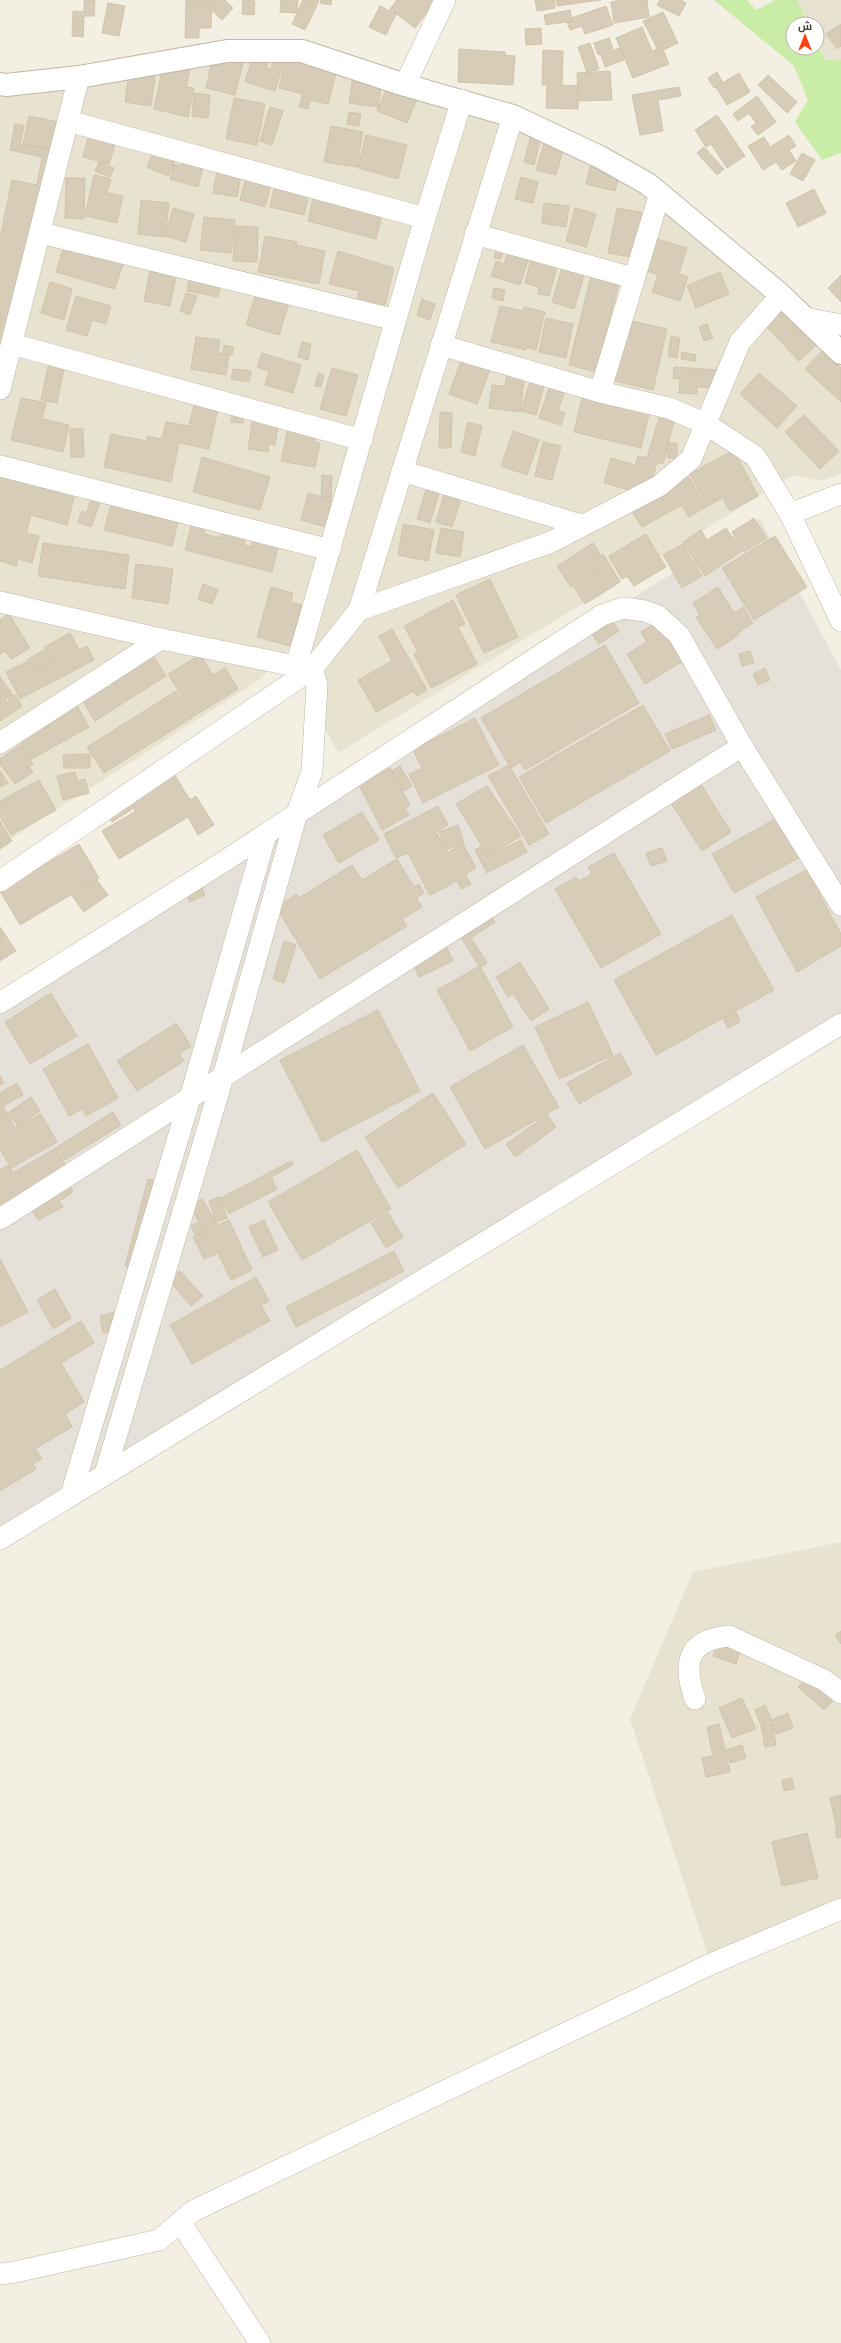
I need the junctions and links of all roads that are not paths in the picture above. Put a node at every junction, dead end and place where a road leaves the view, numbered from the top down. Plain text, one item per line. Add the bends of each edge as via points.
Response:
1 (445, 0) edge
2 (79, 77) junction
3 (0, 84) edge
4 (405, 85) junction
5 (462, 100) junction
6 (513, 116) junction
7 (68, 121) junction
8 (660, 193) junction
9 (425, 218) junction
10 (41, 233) junction
11 (475, 234) junction
12 (633, 278) junction
13 (781, 295) junction
14 (805, 318) junction
15 (396, 320) junction
16 (841, 325) edge
17 (12, 344) junction
18 (441, 345) junction
19 (841, 353) edge
20 (0, 389) edge
21 (600, 392) junction
22 (706, 424) junction
23 (362, 440) junction
24 (0, 466) edge
25 (402, 471) junction
26 (841, 494) edge
27 (790, 514) junction
28 (581, 525) junction
29 (330, 550) junction
30 (3, 606) edge
31 (359, 610) junction
32 (841, 621) edge
33 (162, 639) junction
34 (304, 668) junction
35 (0, 743) edge
36 (742, 746) junction
37 (297, 813) junction
38 (266, 834) junction
39 (0, 881) edge
40 (841, 905) edge
41 (0, 1003) edge
42 (841, 1024) edge
43 (201, 1060) junction
44 (217, 1081) junction
45 (190, 1098) junction
46 (156, 1213) junction
47 (0, 1219) edge
48 (176, 1235) junction
49 (105, 1474) junction
50 (72, 1495) junction
51 (0, 1539) edge
52 (841, 1693) edge
53 (695, 1699) dead end
54 (841, 1908) edge
55 (180, 2222) junction
56 (0, 2274) edge
57 (260, 2343) edge

1 - 4 street
2 - 3 street
2 - 4 street via 227,51 302,51
2 - 7 street
4 - 5 street
5 - 6 street
5 - 9 street
6 - 8 street via 600,157
6 - 11 street
7 - 9 street
7 - 10 street
8 - 12 street
8 - 13 street
9 - 15 street
10 - 15 street
10 - 17 street
11 - 12 street
11 - 18 street
12 - 21 street
13 - 14 street
13 - 22 street via 740,342
14 - 16 street
14 - 19 street
15 - 23 street
17 - 20 street
17 - 23 street
18 - 21 street
18 - 25 street
21 - 22 street via 669,408
22 - 27 street via 755,456
22 - 28 street via 690,459 659,486
23 - 29 street
24 - 29 street
25 - 28 street
25 - 31 street
26 - 27 street
27 - 32 street
28 - 31 street via 552,542
29 - 34 street
30 - 33 street
31 - 34 street
33 - 34 street
33 - 35 street
34 - 37 street via 318,685 312,771
34 - 39 street
36 - 37 street via 679,635 658,616 623,608 602,615
36 - 40 street
36 - 44 street
37 - 38 street
37 - 44 street
38 - 41 street
38 - 43 street
42 - 49 street
43 - 44 street
43 - 45 street
44 - 45 street
44 - 48 street
45 - 46 street
45 - 47 street
46 - 48 street
46 - 50 street
48 - 49 street
49 - 50 street
50 - 51 street
52 - 53 street via 824,1680 729,1636 713,1638 695,1648 688,1665 688,1679
54 - 55 street via 711,1964 193,2211
55 - 56 street via 159,2240
55 - 57 street

